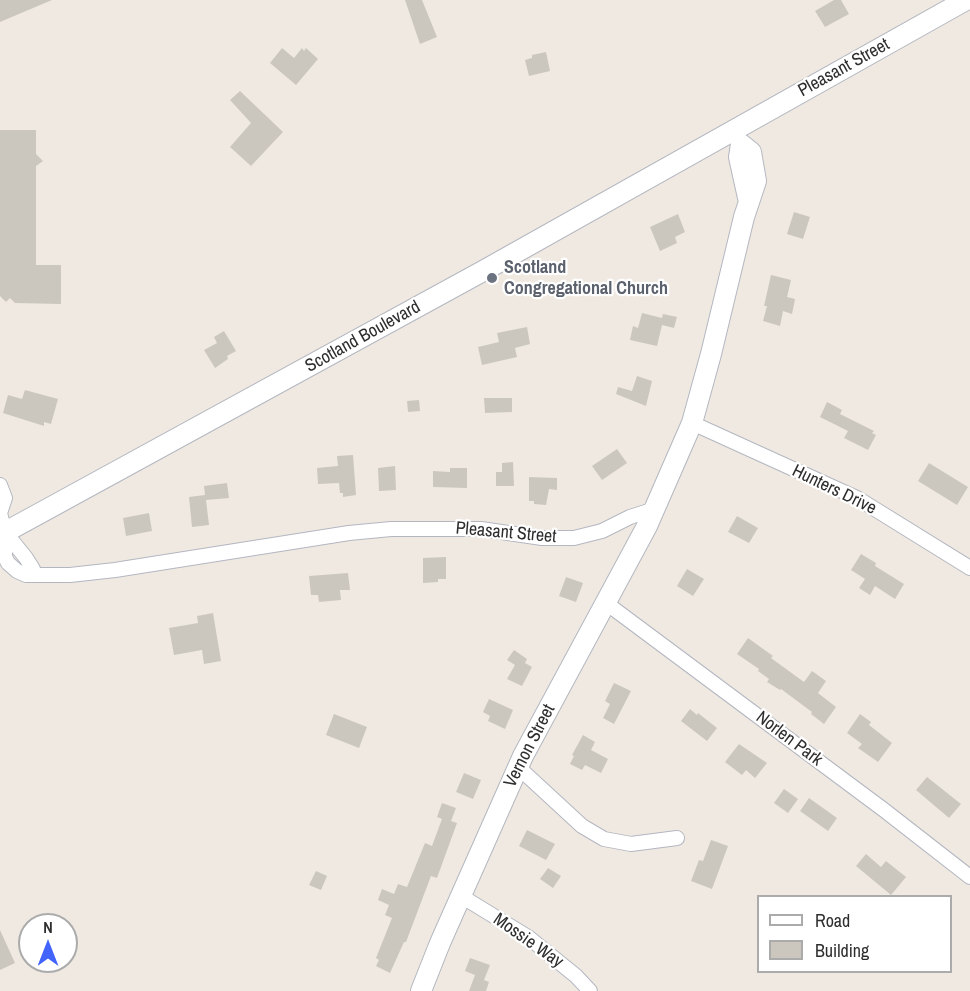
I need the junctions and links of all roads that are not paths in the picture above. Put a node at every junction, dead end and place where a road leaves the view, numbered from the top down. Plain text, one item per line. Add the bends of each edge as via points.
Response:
1 (966, 0) edge
2 (739, 136) junction
3 (692, 423) junction
4 (0, 485) edge
5 (655, 509) junction
6 (0, 512) edge
7 (3, 534) edge
8 (970, 568) edge
9 (606, 603) junction
10 (518, 767) junction
11 (677, 838) dead end
12 (970, 877) edge
13 (461, 896) junction
14 (421, 991) edge
15 (590, 991) edge

1 - 2 main road, Pleasant Street
2 - 3 main road via 751,152 756,171 754,191
2 - 7 main road, Scotland Boulevard via 483,271
3 - 5 main road
3 - 8 street, Hunters Drive via 857,498
4 - 6 street via 5,498
5 - 7 street, Pleasant Street via 574,538 472,529 391,529 70,575 26,575 16,571 8,563
5 - 9 main road, Vernon Street
6 - 7 street
9 - 10 main road, Vernon Street
9 - 12 street, Norlen Park
10 - 11 street via 582,826 604,839 631,844
10 - 13 main road, Vernon Street
13 - 14 main road, Vernon Street
13 - 15 street, Mossie Way via 528,937

